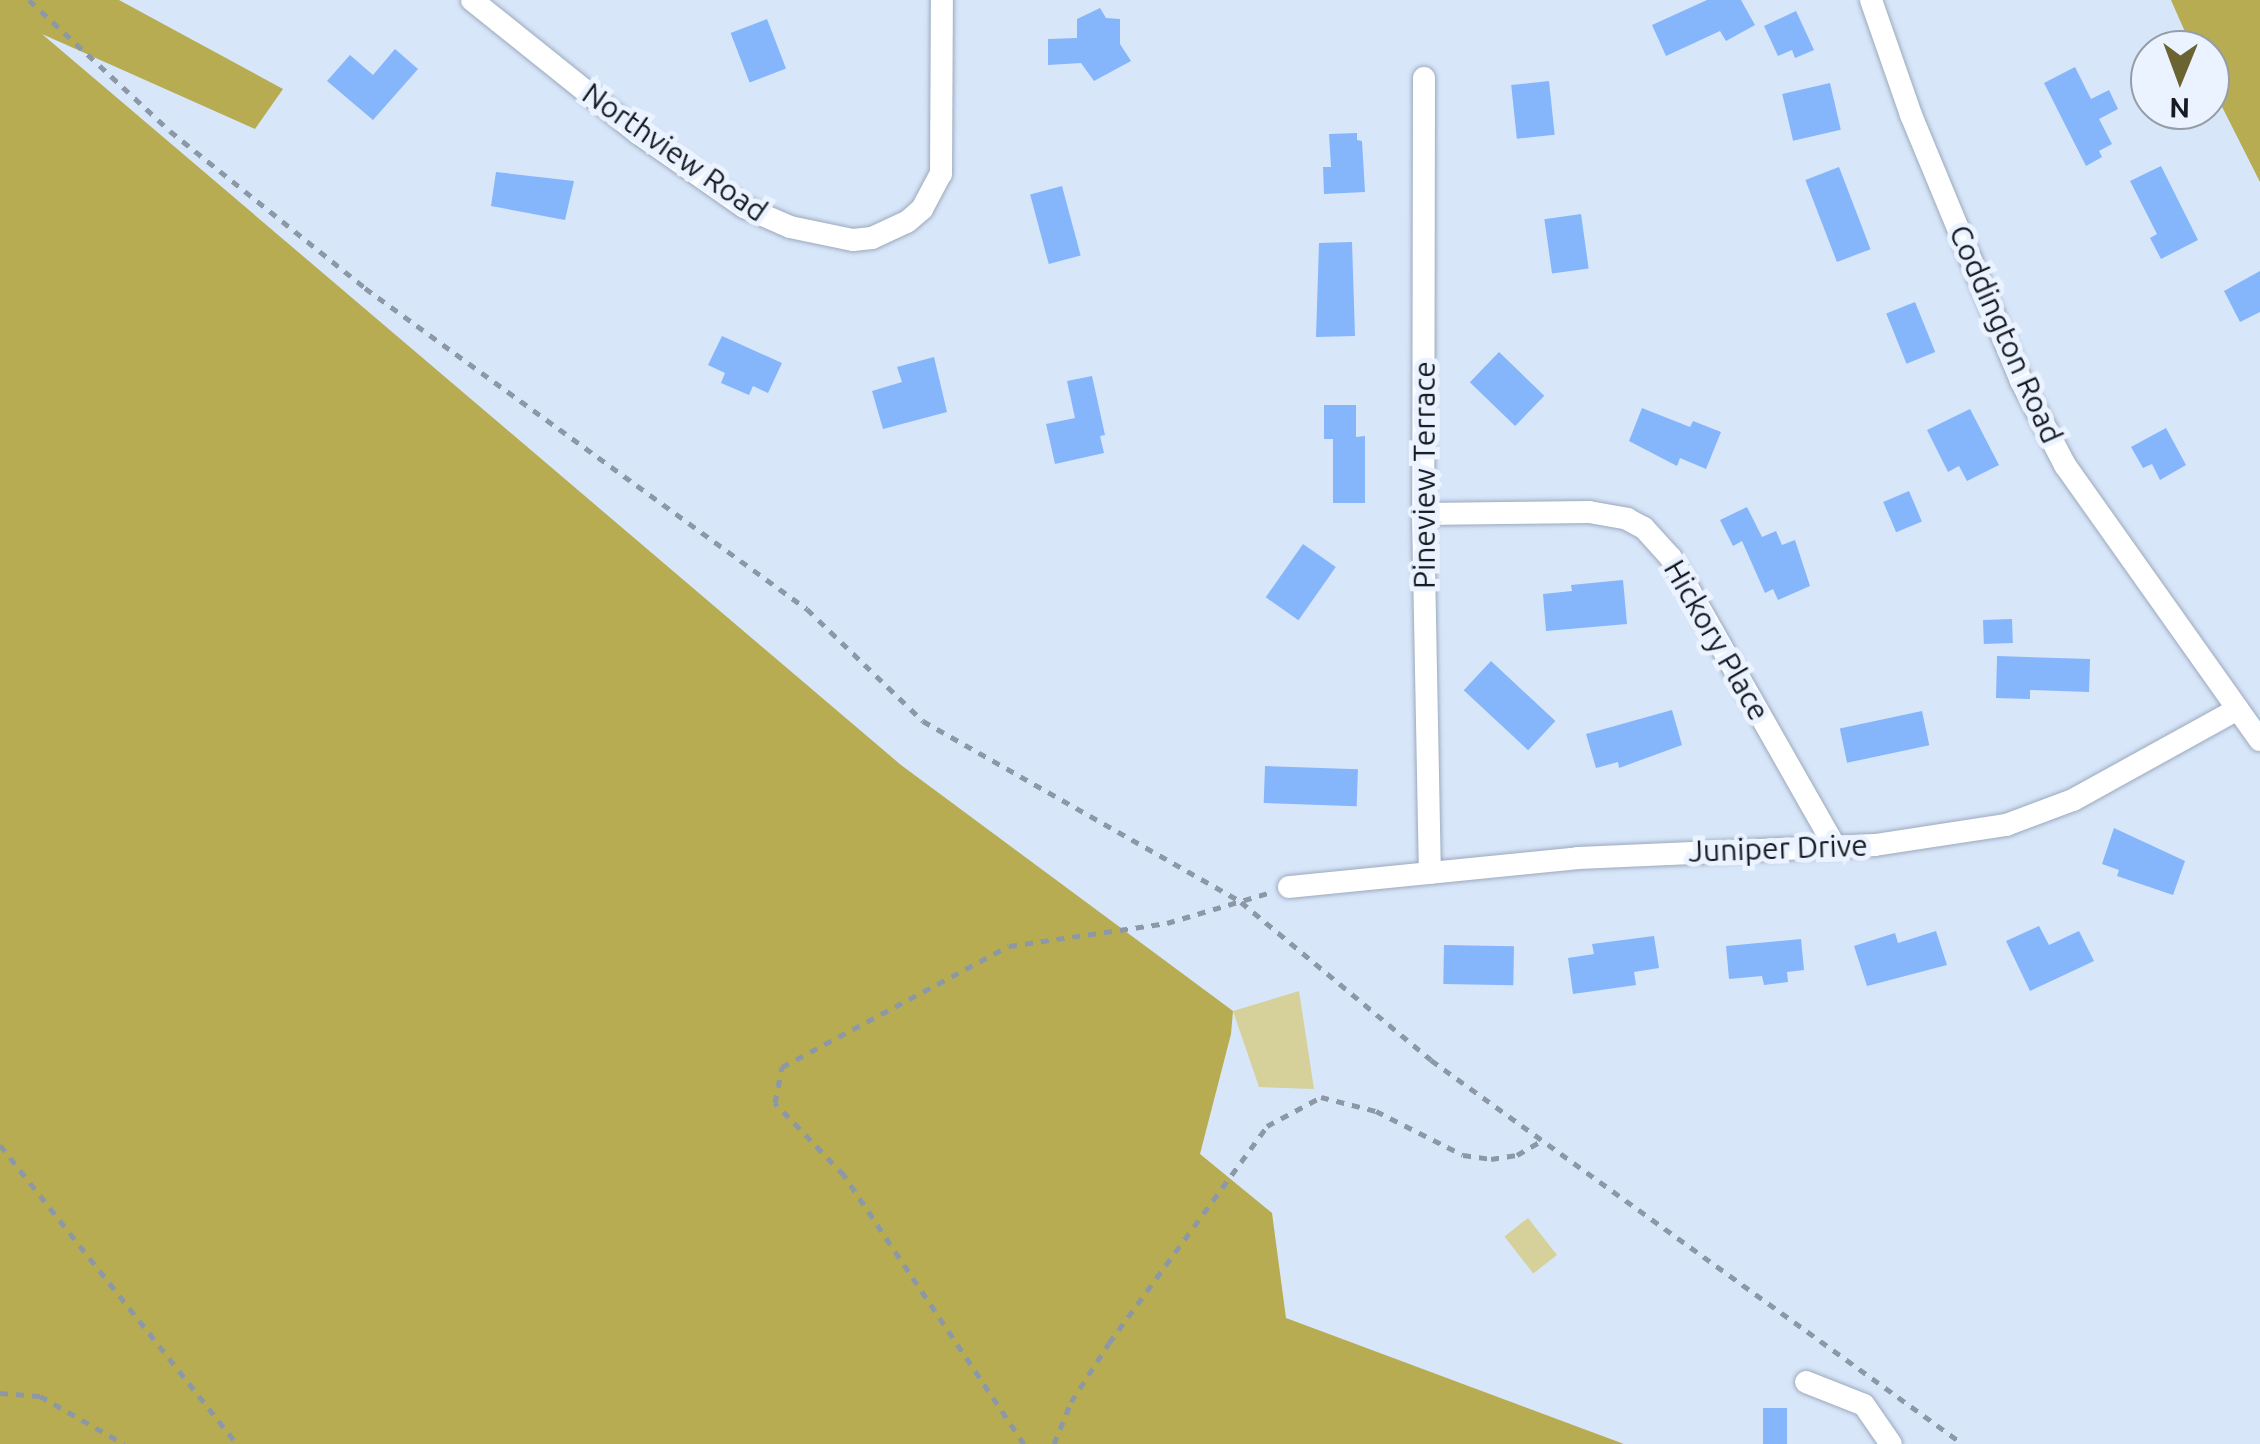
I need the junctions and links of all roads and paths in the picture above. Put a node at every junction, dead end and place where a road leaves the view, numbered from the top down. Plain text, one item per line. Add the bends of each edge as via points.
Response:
1 (29, 0) edge
2 (472, 0) edge
3 (942, 0) edge
4 (1871, 0) edge
5 (1424, 78) dead end
6 (1423, 514) junction
7 (2238, 709) junction
8 (2260, 740) edge
9 (1836, 847) junction
10 (1430, 872) junction
11 (1289, 886) joint
12 (1241, 902) junction
13 (1541, 1141) junction
14 (0, 1145) edge
15 (1806, 1382) dead end
16 (0, 1393) edge
17 (124, 1444) edge
18 (237, 1444) edge
19 (1024, 1444) edge
20 (1054, 1444) edge
21 (1891, 1444) edge
22 (1963, 1444) edge

1 - 12 path via 170,131 365,288 807,609 923,721
2 - 3 street, Northview Road via 638,133 744,207 790,228 853,240 908,222 941,174
4 - 7 street, Coddington Road via 1984,292 2056,448
5 - 6 street, Pineview Terrace
6 - 9 street, Hickory Place via 1589,512 1644,528 1671,558
6 - 10 street, Pineview Terrace
7 - 8 street, Coddington Road
7 - 9 street, Juniper Drive via 2048,811 1952,835
9 - 10 street, Juniper Drive
10 - 11 street, Juniper Drive
11 - 12 path
12 - 13 path via 1431,1060
12 - 19 path via 1167,922 1009,946 782,1067 775,1103 844,1175
13 - 20 path via 1517,1155 1463,1154 1376,1111 1321,1097 1267,1126 1100,1358
13 - 22 path
14 - 18 path
15 - 21 street via 1864,1405
16 - 17 path via 40,1396

